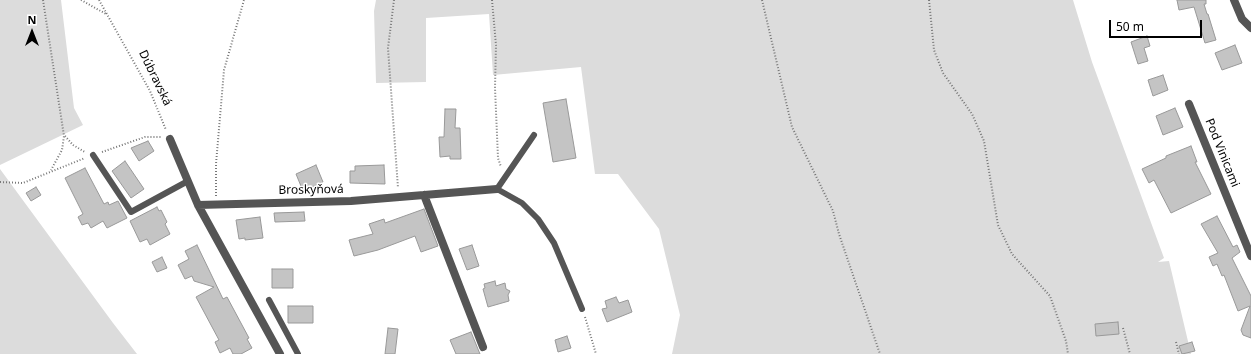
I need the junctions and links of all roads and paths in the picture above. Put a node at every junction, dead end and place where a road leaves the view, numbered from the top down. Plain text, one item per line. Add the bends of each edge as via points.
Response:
1 (43, 0) edge
2 (81, 0) edge
3 (99, 0) edge
4 (244, 0) edge
5 (394, 0) edge
6 (492, 0) edge
7 (762, 0) edge
8 (929, 0) edge
9 (1234, 0) edge
10 (106, 15) junction
11 (1251, 28) edge
12 (1189, 104) dead end
13 (534, 135) dead end
14 (64, 136) junction
15 (170, 140) junction
16 (93, 155) junction
17 (51, 170) junction
18 (505, 177) junction
19 (0, 182) edge
20 (188, 182) junction
21 (497, 189) junction
22 (424, 195) junction
23 (399, 197) junction
24 (198, 205) junction
25 (217, 205) junction
26 (1251, 256) edge
27 (269, 300) dead end
28 (582, 309) joint
29 (1123, 328) dead end
30 (1176, 342) dead end
31 (483, 347) dead end
32 (280, 354) edge
33 (298, 354) edge
34 (596, 354) edge
35 (880, 354) edge
36 (1068, 354) edge
37 (1130, 354) edge
38 (1179, 354) edge

1 - 14 path
2 - 10 path, Dúbravská
3 - 10 path
4 - 25 path via 224,70 216,164
5 - 23 path via 388,48
6 - 18 path via 496,45 498,158
7 - 35 path via 792,127 833,211
8 - 36 path via 934,50 943,72 972,114 984,141 998,225 1012,254 1050,296
9 - 11 street via 1242,19
10 - 15 path, Dúbravská via 150,91
12 - 26 street, Pod Vinicami
13 - 18 lane
14 - 16 path via 73,145
14 - 17 path via 62,150
15 - 16 path via 159,136 145,137
15 - 20 street
16 - 17 path
16 - 20 lane via 131,212
17 - 19 path via 23,183
18 - 21 lane
20 - 24 street
21 - 22 street, Broskyňová
21 - 28 lane via 522,203 538,219 554,243
22 - 23 street, Broskyňová
22 - 31 street
23 - 25 street, Broskyňová
24 - 25 street, Broskyňová
24 - 32 street
27 - 33 lane
28 - 34 path
29 - 37 path
30 - 38 path

